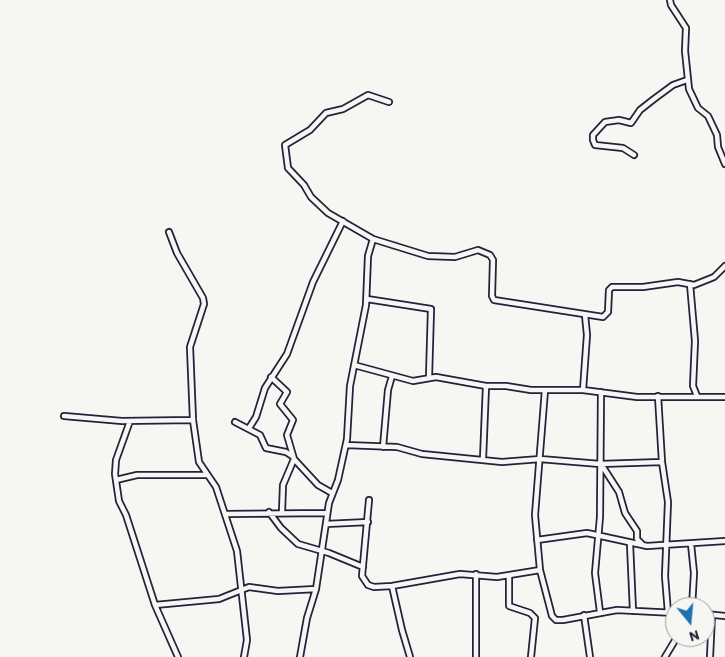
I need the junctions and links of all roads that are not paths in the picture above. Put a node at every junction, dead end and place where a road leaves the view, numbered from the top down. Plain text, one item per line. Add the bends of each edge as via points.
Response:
1 (670, 0) edge
2 (686, 80) junction
3 (389, 102) dead end
4 (634, 155) dead end
5 (725, 164) edge
6 (343, 221) junction
7 (169, 232) dead end
8 (373, 239) junction
9 (724, 269) edge
10 (690, 284) junction
11 (367, 298) junction
12 (585, 315) junction
13 (354, 365) junction
14 (392, 376) junction
15 (271, 377) junction
16 (429, 377) junction
17 (486, 386) junction
18 (545, 390) junction
19 (583, 390) junction
20 (600, 392) junction
21 (658, 396) junction
22 (697, 396) junction
23 (725, 397) edge
24 (64, 416) dead end
25 (193, 420) junction
26 (130, 422) junction
27 (235, 422) dead end
28 (249, 428) junction
29 (346, 445) junction
30 (383, 447) junction
31 (293, 458) junction
32 (483, 459) junction
33 (540, 459) junction
34 (662, 462) junction
35 (600, 464) junction
36 (206, 475) junction
37 (116, 480) junction
38 (332, 493) junction
39 (369, 500) dead end
40 (269, 512) junction
41 (282, 512) junction
42 (327, 513) junction
43 (225, 514) junction
44 (368, 522) junction
45 (326, 524) junction
46 (599, 535) junction
47 (537, 540) junction
48 (725, 541) edge
49 (630, 544) junction
50 (691, 544) junction
51 (647, 546) junction
52 (668, 546) junction
53 (322, 551) junction
54 (363, 568) junction
55 (540, 570) junction
56 (476, 574) junction
57 (509, 576) junction
58 (392, 586) junction
59 (240, 589) junction
60 (316, 589) junction
61 (667, 597) edge
62 (693, 597) edge
63 (155, 605) junction
64 (600, 612) junction
65 (633, 612) junction
66 (665, 613) edge
67 (584, 615) junction
68 (178, 657) edge
69 (244, 657) edge
70 (300, 657) edge
71 (410, 657) edge
72 (476, 657) edge
73 (531, 657) edge
74 (590, 657) edge

1 - 2 street via 686,28
2 - 4 street via 649,102 631,123 605,122 593,134 595,145 623,148
2 - 5 street via 698,108 708,116 716,132
3 - 6 street via 371,95 359,99 342,109 326,113 310,130 285,145 288,168 311,197 328,213
6 - 8 street
6 - 15 street via 313,282 287,354
7 - 25 street via 204,304 190,347
8 - 11 street via 368,256
8 - 12 street via 428,256 450,258 481,251 492,257 494,300
9 - 10 street via 707,281
10 - 12 street via 615,286 609,290 606,315
10 - 22 street via 695,341 693,386
11 - 13 street
11 - 16 street via 431,309
12 - 19 street via 587,335
13 - 14 street
13 - 29 street
14 - 16 street via 413,381
14 - 30 street
15 - 28 street
15 - 31 street via 287,391 280,404 293,420 287,434
16 - 17 street
17 - 18 street
17 - 32 street
18 - 19 street
18 - 33 street
19 - 20 street
20 - 21 street
20 - 35 street
21 - 22 street
21 - 34 street
22 - 23 street
24 - 26 street
25 - 26 street
25 - 36 street via 199,462
26 - 37 street via 116,460
27 - 28 street
28 - 31 street via 262,437 266,448 286,452
29 - 30 street
29 - 38 street
30 - 32 street
31 - 38 street via 318,485
31 - 41 street via 283,485
32 - 33 street via 510,462
33 - 35 street
33 - 47 street
34 - 35 street
34 - 52 street via 668,502
35 - 46 street
35 - 51 street via 619,492 637,531 637,539
36 - 37 street via 138,476
36 - 43 street via 216,487
37 - 63 street via 120,504
38 - 42 street
39 - 44 street
40 - 41 street
40 - 43 street
40 - 53 street via 294,541
41 - 42 street
42 - 45 street
43 - 59 street via 237,551
44 - 45 street
44 - 54 street
45 - 53 street
46 - 47 street via 575,534
46 - 49 street
46 - 64 street via 595,584
47 - 55 street
48 - 50 street
49 - 51 street
49 - 65 street
50 - 52 street
50 - 62 street
51 - 52 street
52 - 61 street
53 - 54 street
53 - 60 street
54 - 58 street via 363,579 368,585
55 - 57 street
55 - 67 street via 554,618 563,620
56 - 57 street via 490,578
56 - 58 street via 431,577
56 - 72 street
57 - 73 street via 509,606 535,618
58 - 71 street
59 - 60 street
59 - 63 street via 219,599
59 - 69 street via 247,640
60 - 70 street
63 - 68 street
64 - 65 street
64 - 67 street
65 - 66 street
67 - 74 street

